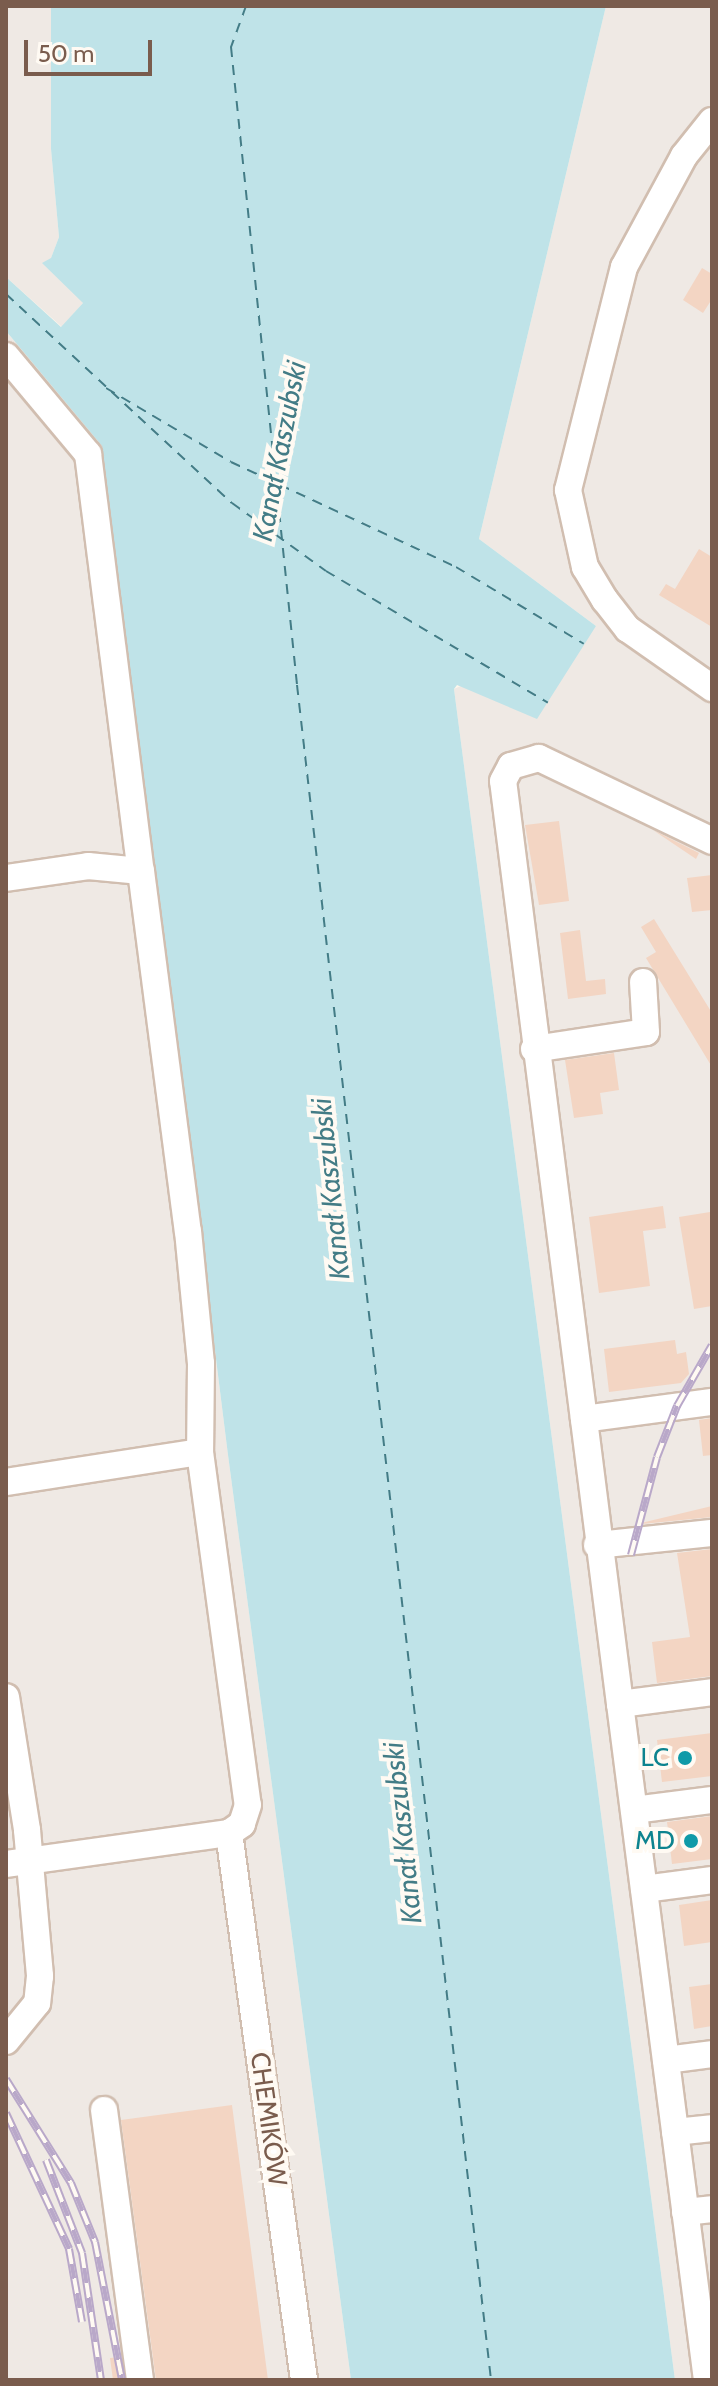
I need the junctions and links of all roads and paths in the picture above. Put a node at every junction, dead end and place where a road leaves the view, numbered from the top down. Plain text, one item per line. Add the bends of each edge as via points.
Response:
1 (712, 121) edge
2 (6, 356) edge
3 (712, 688) edge
4 (712, 841) edge
5 (141, 871) junction
6 (6, 878) edge
7 (643, 982) dead end
8 (534, 1049) junction
9 (712, 1402) edge
10 (584, 1419) junction
11 (200, 1452) junction
12 (6, 1482) edge
13 (712, 1533) edge
14 (597, 1545) junction
15 (712, 1692) edge
16 (6, 1697) edge
17 (620, 1704) junction
18 (712, 1800) edge
19 (634, 1810) junction
20 (231, 1845) junction
21 (18, 1863) edge
22 (712, 1880) edge
23 (644, 1889) junction
24 (6, 2041) edge
25 (712, 2054) edge
26 (666, 2060) junction
27 (104, 2110) dead end
28 (712, 2128) edge
29 (675, 2132) junction
30 (712, 2209) edge
31 (685, 2212) junction
32 (140, 2380) edge
33 (304, 2380) edge
34 (709, 2380) edge

1 - 3 lane via 684,156 624,267 568,490 585,567 605,600 628,629
2 - 5 lane via 88,454
4 - 8 lane via 539,758 511,766 501,800
5 - 6 lane via 88,866
5 - 11 lane via 191,1261 201,1363
7 - 8 lane via 646,1032
8 - 10 lane
9 - 10 lane
10 - 14 lane
11 - 12 lane
11 - 20 lane via 248,1805
13 - 14 lane
14 - 17 lane
15 - 17 lane
16 - 21 lane
17 - 19 lane
18 - 19 lane
19 - 23 lane
20 - 21 lane
20 - 33 lane, CHEMIKÓW
21 - 24 lane via 39,1948 37,2003
22 - 23 lane
23 - 26 lane
25 - 26 lane
26 - 29 lane
27 - 32 lane
28 - 29 lane
29 - 31 lane
30 - 31 lane
31 - 34 lane

